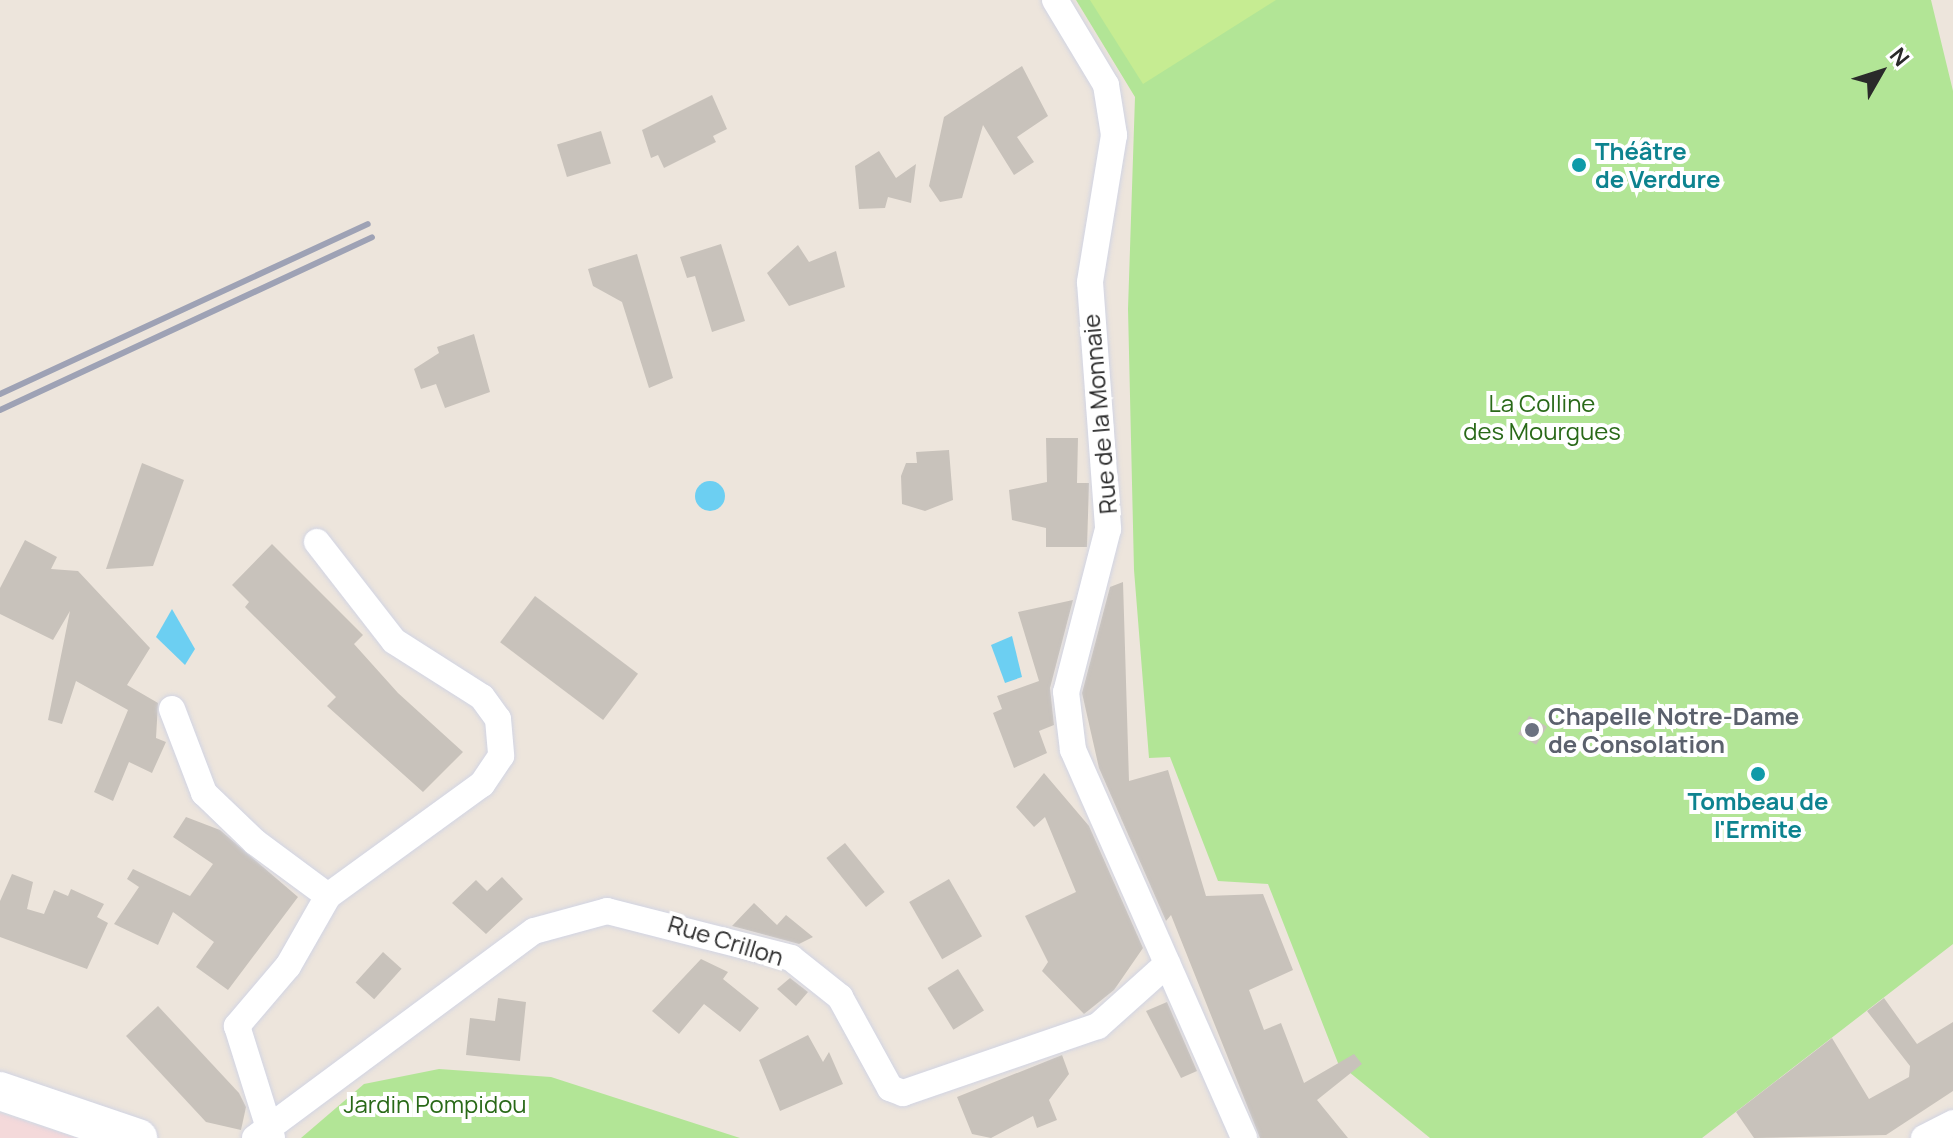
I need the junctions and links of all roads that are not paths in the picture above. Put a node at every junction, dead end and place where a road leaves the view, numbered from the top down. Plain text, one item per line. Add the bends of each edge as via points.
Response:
1 (1055, 0) edge
2 (317, 542) dead end
3 (172, 709) dead end
4 (328, 896) junction
5 (1167, 964) junction
6 (0, 1091) edge
7 (1953, 1123) edge
8 (265, 1133) edge
9 (138, 1138) edge
10 (1244, 1138) edge
11 (1924, 1138) edge

1 - 5 street, Rue de la Monnaie via 1106,85 1112,109 1090,282 1108,529 1066,692 1069,721 1081,780
2 - 4 street via 394,641 482,697 498,719 501,756 482,784
3 - 4 street via 204,793
4 - 8 street via 288,966 237,1026
5 - 8 street, Rue Crillon via 1098,1026 903,1093 890,1088 840,997 791,958 607,911 534,931
5 - 10 street, Rue de la Monnaie
6 - 9 main road
7 - 11 street

